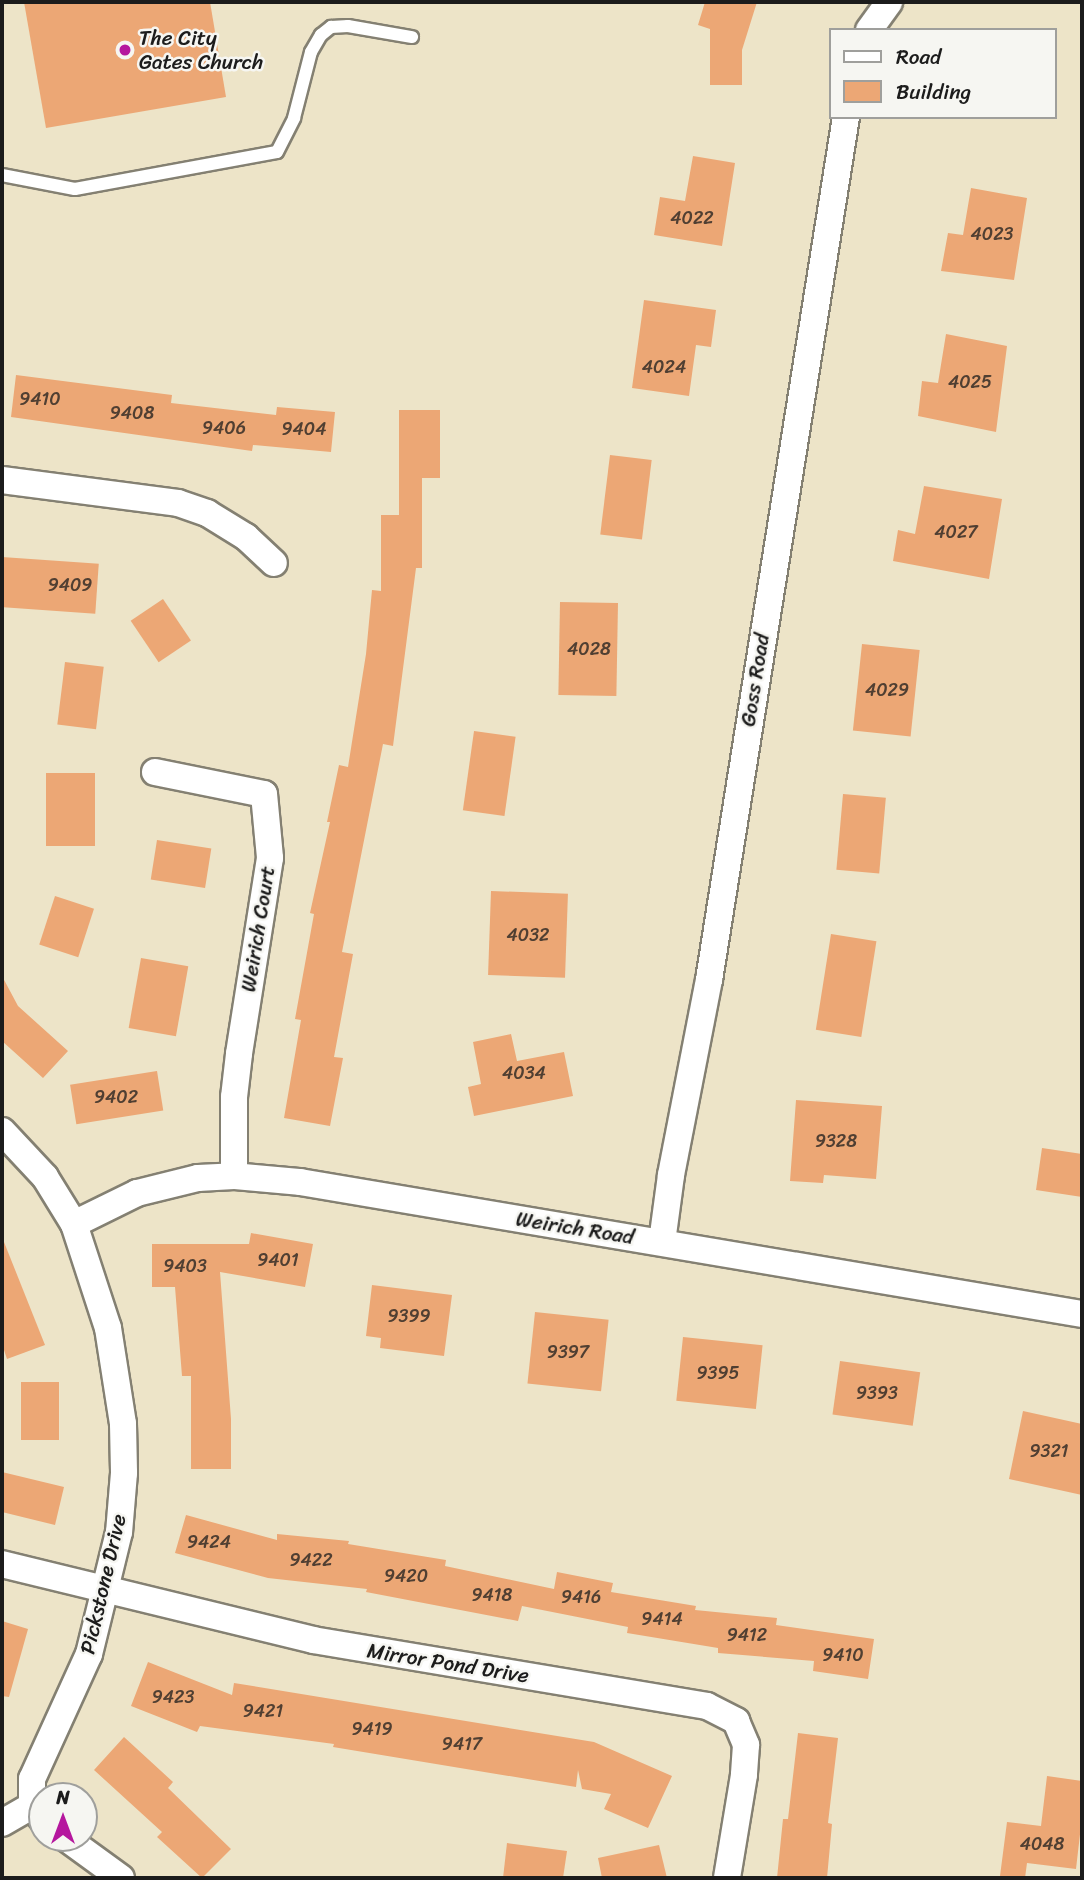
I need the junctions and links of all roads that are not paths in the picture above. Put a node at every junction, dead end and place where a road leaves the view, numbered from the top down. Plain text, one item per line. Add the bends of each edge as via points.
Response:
1 (889, 2) edge
2 (871, 28) edge
3 (412, 37) dead end
4 (846, 119) edge
5 (2, 175) edge
6 (2, 480) edge
7 (274, 564) dead end
8 (155, 772) dead end
9 (2, 1131) edge
10 (234, 1176) junction
11 (74, 1224) junction
12 (662, 1242) junction
13 (1082, 1314) edge
14 (2, 1564) edge
15 (105, 1590) junction
16 (32, 1782) edge
17 (28, 1815) edge
18 (2, 1823) edge
19 (85, 1852) edge
20 (121, 1878) edge
21 (727, 1878) edge

1 - 2 street
3 - 5 lane via 348,26 331,27 320,35 311,52 294,118 277,152 75,189
4 - 12 street, Goss Road via 709,980
6 - 7 street via 178,503 207,513 246,537
8 - 10 street, Weirich Court via 264,793 270,858 234,1097
9 - 11 street, Pickstone Drive via 45,1177
10 - 11 street, Weirich Road via 198,1178 137,1193
10 - 12 street, Weirich Road via 300,1182
11 - 15 street, Pickstone Drive via 108,1328 123,1424 119,1532
12 - 13 street, Weirich Road
14 - 15 street, Mirror Pond Drive
15 - 16 street, Pickstone Drive via 89,1654
15 - 21 street, Mirror Pond Drive via 313,1640 707,1706 729,1715 746,1745
17 - 18 street
19 - 20 street

